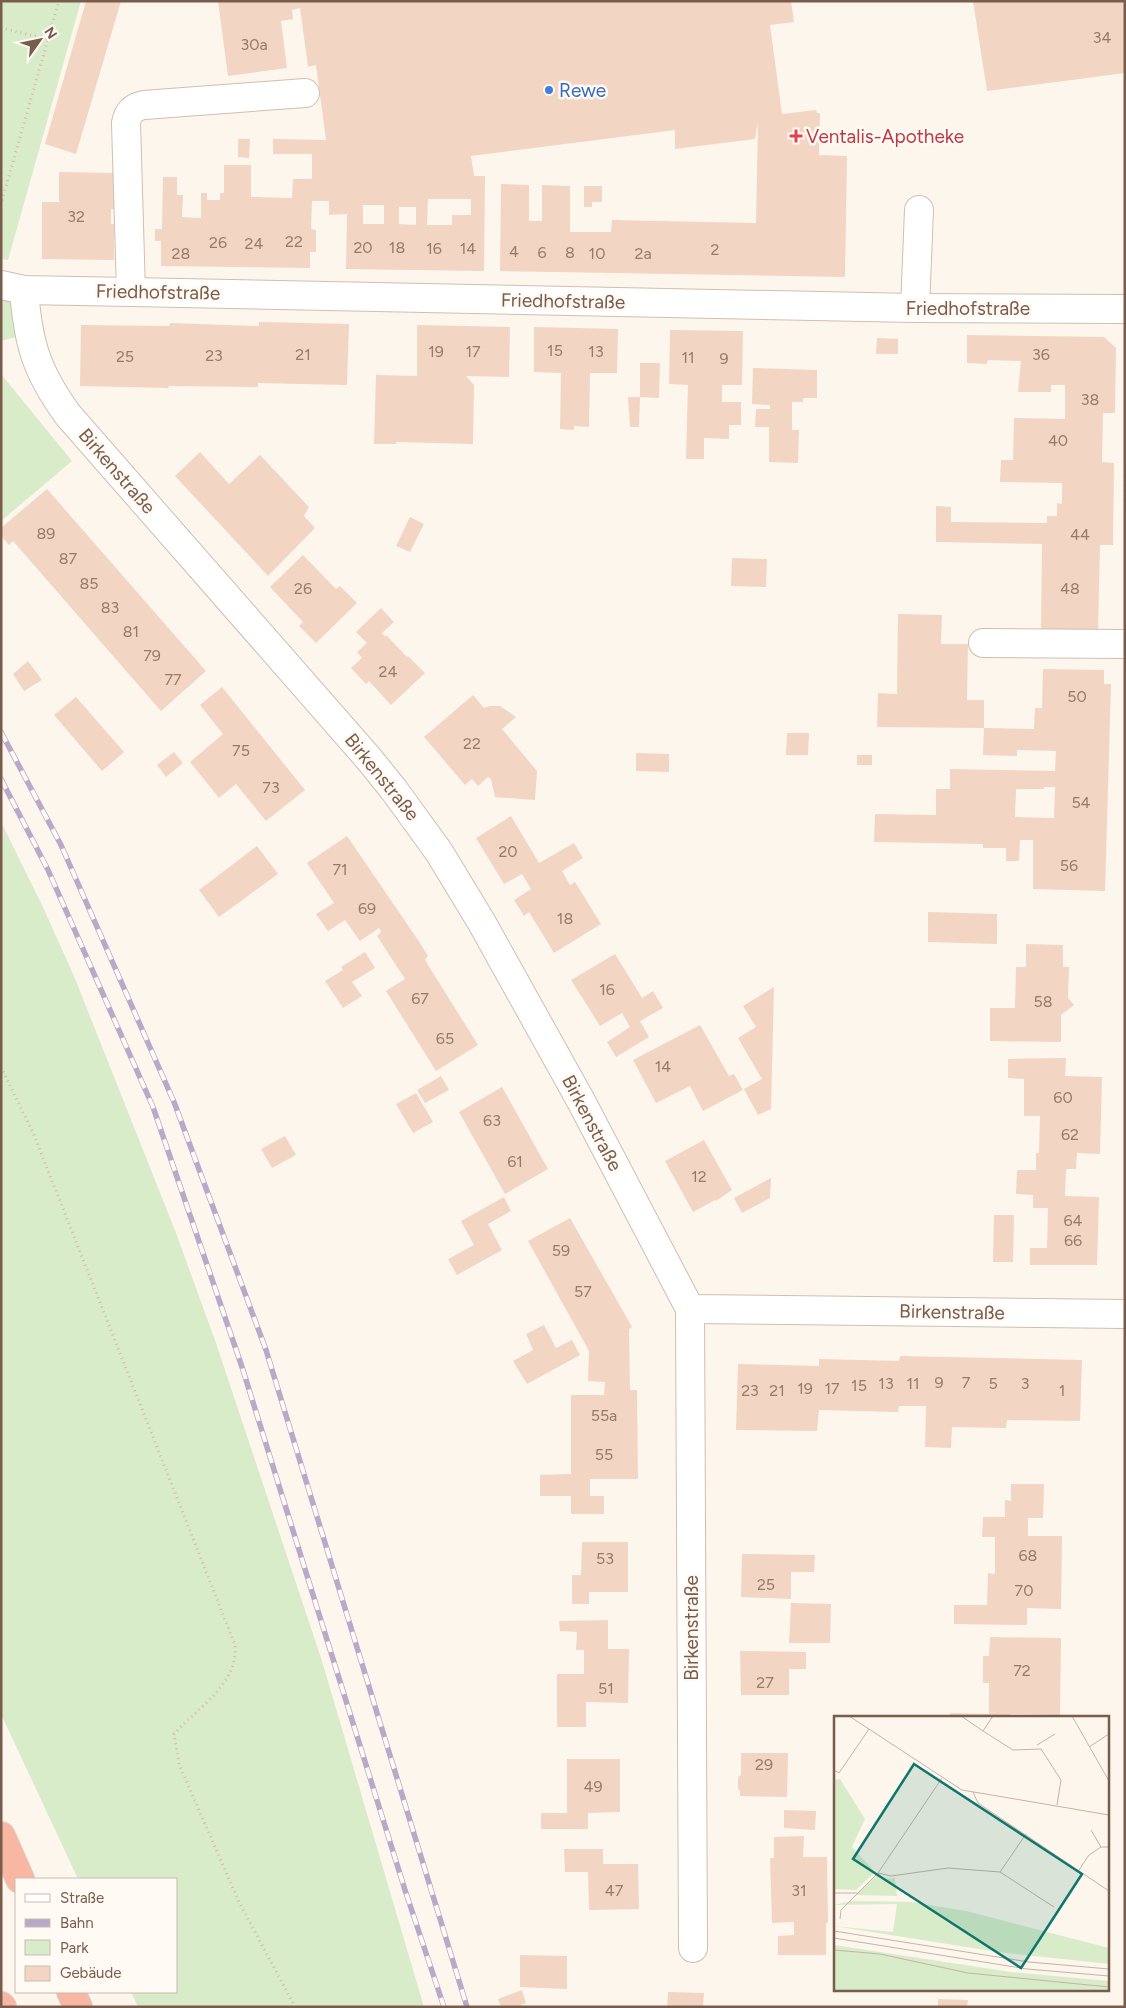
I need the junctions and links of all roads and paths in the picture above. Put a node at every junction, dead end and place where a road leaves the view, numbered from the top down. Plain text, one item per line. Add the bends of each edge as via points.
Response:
1 (59, 1) edge
2 (1, 28) edge
3 (48, 39) junction
4 (305, 93) dead end
5 (1, 204) edge
6 (919, 210) dead end
7 (12, 287) edge
8 (131, 292) junction
9 (915, 308) junction
10 (1125, 309) edge
11 (1125, 465) edge
12 (1125, 508) edge
13 (983, 643) dead end
14 (1125, 644) edge
15 (1, 1067) edge
16 (690, 1309) junction
17 (1125, 1314) edge
18 (1, 1836) edge
19 (20, 1878) edge
20 (693, 1948) dead end
21 (71, 1993) edge
22 (78, 2007) edge
23 (295, 2007) edge

1 - 3 path
2 - 3 path
3 - 5 path
4 - 8 street via 144,105 132,110 126,123
6 - 9 street
7 - 8 street, Friedhofstraße
7 - 16 street, Birkenstraße via 44,380 63,408 370,759 439,852 576,1093
8 - 9 street, Friedhofstraße
9 - 10 street, Friedhofstraße
11 - 12 path
13 - 14 street
15 - 23 path via 34,1135 235,1646 233,1667 219,1690 174,1734 179,1764 239,1902
16 - 17 street, Birkenstraße
16 - 20 street, Birkenstraße
18 - 19 highway
21 - 22 highway

